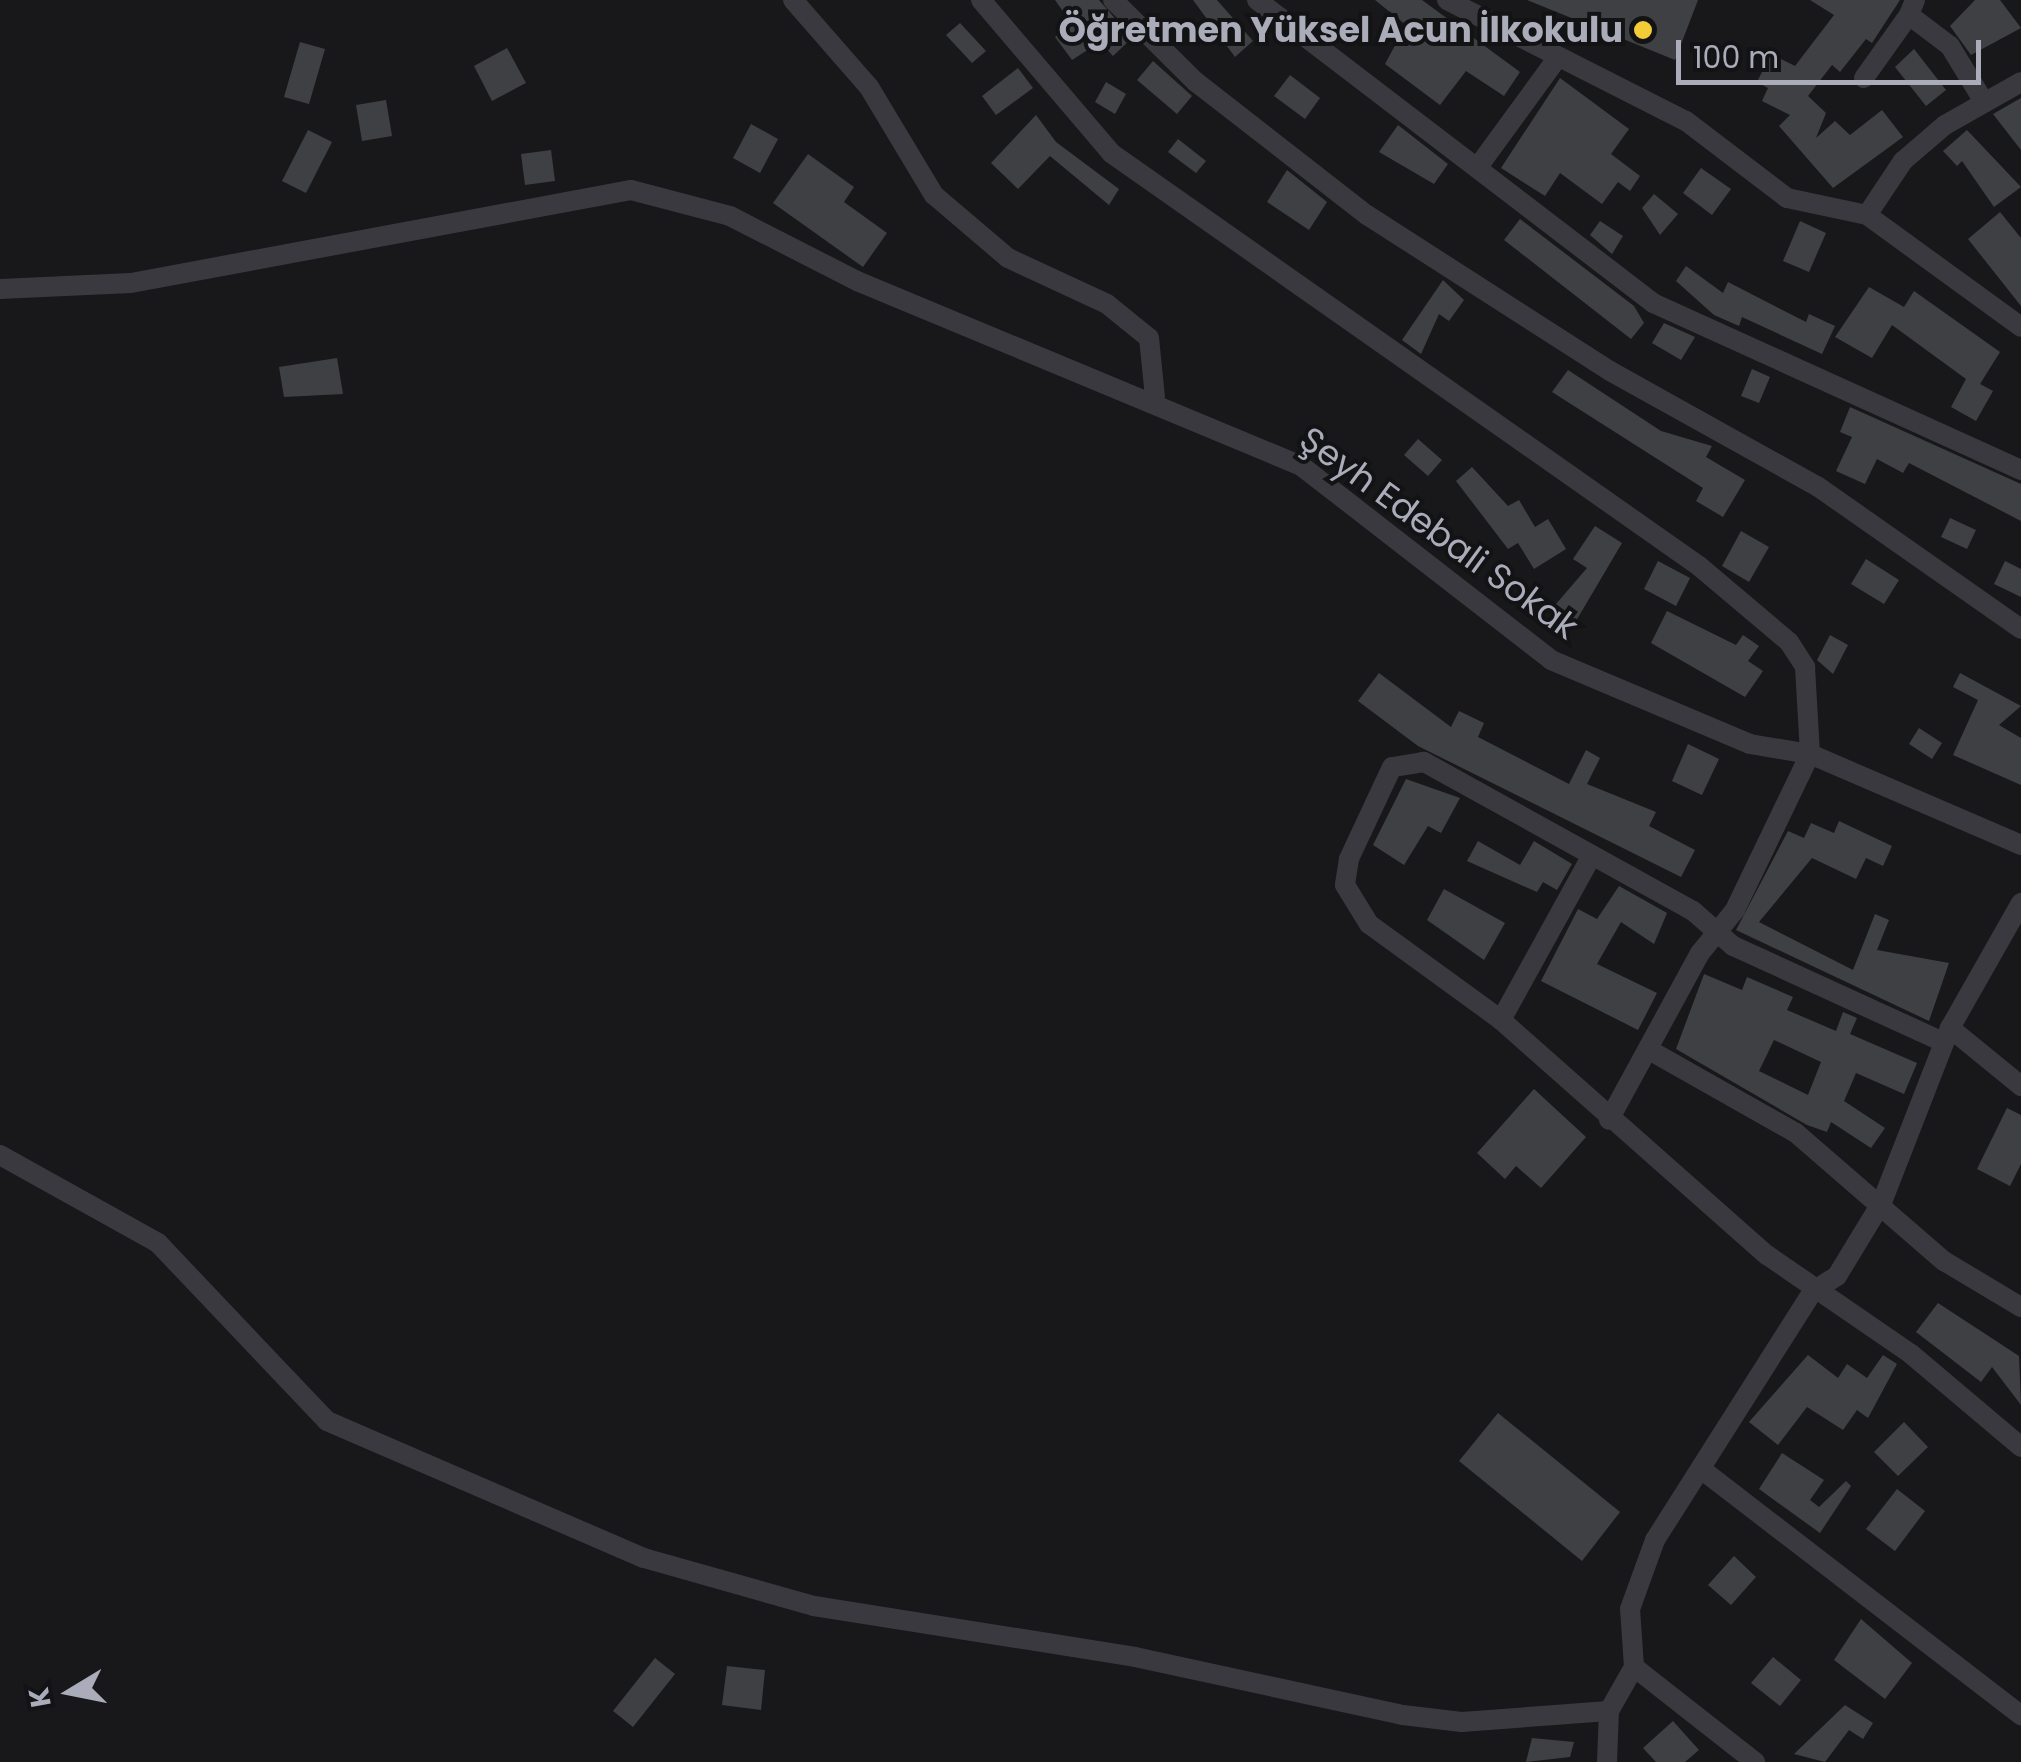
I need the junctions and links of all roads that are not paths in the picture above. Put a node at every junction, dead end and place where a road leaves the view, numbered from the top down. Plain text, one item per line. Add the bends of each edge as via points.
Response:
1 (794, 0) edge
2 (981, 0) edge
3 (1113, 0) edge
4 (1257, 0) edge
5 (1447, 0) edge
6 (1912, 8) edge
7 (1558, 57) junction
8 (1864, 78) dead end
9 (2021, 82) edge
10 (1984, 102) junction
11 (1480, 164) junction
12 (1867, 215) junction
13 (0, 289) edge
14 (2021, 327) edge
15 (1155, 398) junction
16 (2021, 470) edge
17 (2021, 629) edge
18 (1810, 754) junction
19 (2021, 845) edge
20 (1592, 856) junction
21 (2021, 903) edge
22 (1715, 930) junction
23 (1501, 1020) junction
24 (1946, 1035) junction
25 (1651, 1050) junction
26 (2021, 1086) edge
27 (1609, 1120) junction
28 (0, 1155) edge
29 (1882, 1202) junction
30 (1814, 1292) junction
31 (2021, 1307) edge
32 (2021, 1448) edge
33 (1705, 1472) junction
34 (1634, 1668) junction
35 (1609, 1711) junction
36 (2021, 1714) edge
37 (1607, 1762) edge
38 (1755, 1762) edge

1 - 15 street via 878,100 934,195 1008,258 1107,304 1149,338
2 - 18 street via 1111,153 1219,223 1322,308 1469,398 1788,642 1805,667
3 - 17 street via 1196,82 1367,215 1610,371 1817,486
4 - 11 street
5 - 7 street
6 - 8 street
6 - 10 street via 1950,46
7 - 11 street
7 - 12 street via 1686,121 1788,198
9 - 10 street
10 - 12 street via 1903,161
11 - 16 street via 1653,303
12 - 14 street
13 - 15 street, Şeyh Edebali Sokak via 132,283 327,241 402,240 631,190 730,216 857,281
15 - 18 street, Şeyh Edebali Sokak via 1300,464 1551,660 1750,744
18 - 19 street, Şeyh Edebali Sokak
18 - 22 street via 1735,910
20 - 22 street
20 - 23 street
20 - 23 street via 1424,762 1392,767 1349,859 1352,903
21 - 24 street
22 - 24 street
22 - 25 street
23 - 27 street
24 - 26 street
24 - 29 street
25 - 27 street
25 - 29 street via 1796,1133
27 - 30 street
28 - 35 street via 158,1243 327,1421 644,1558 814,1606 1135,1658 1403,1715 1462,1722
29 - 30 street via 1837,1276
29 - 31 street via 1944,1261
30 - 32 street via 1911,1354
30 - 33 street
33 - 34 street via 1638,1576 1628,1644
33 - 36 street
34 - 35 street
34 - 38 street
35 - 37 street

